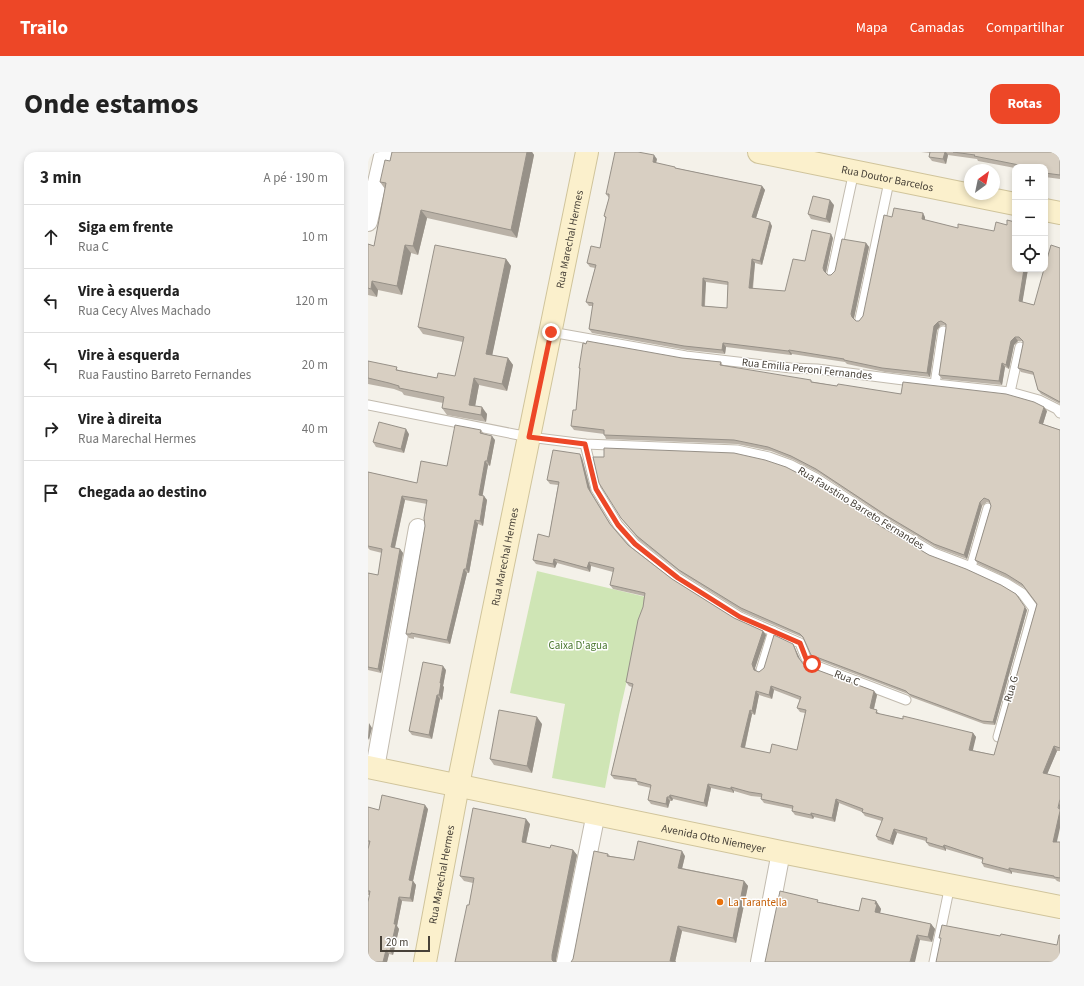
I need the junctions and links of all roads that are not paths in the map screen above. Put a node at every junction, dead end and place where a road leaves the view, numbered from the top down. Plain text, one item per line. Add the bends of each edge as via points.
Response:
1 (384, 152) edge
2 (587, 152) edge
3 (759, 152) edge
4 (854, 171) junction
5 (890, 177) junction
6 (1012, 203) edge
7 (368, 222) edge
8 (832, 273) edge
9 (860, 319) edge
10 (943, 331) edge
11 (551, 332) junction
12 (1020, 347) edge
13 (936, 384) junction
14 (1010, 392) junction
15 (368, 405) edge
16 (1060, 413) edge
17 (529, 437) junction
18 (585, 444) junction
19 (988, 508) edge
20 (418, 528) dead end
21 (971, 567) junction
22 (1034, 609) joint
23 (773, 631) junction
24 (761, 670) edge
25 (906, 700) dead end
26 (998, 737) edge
27 (372, 767) edge
28 (458, 785) junction
29 (596, 813) junction
30 (781, 852) junction
31 (950, 885) junction
32 (1060, 907) edge
33 (425, 962) edge
34 (566, 962) edge
35 (760, 962) edge
36 (934, 962) edge

1 - 7 street
2 - 11 street, Rua Marechal Hermes
3 - 4 street, Rua Doutor Barcelos
4 - 5 street, Rua Doutor Barcelos
4 - 8 lane
5 - 6 street, Rua Doutor Barcelos
5 - 9 lane
10 - 13 lane
11 - 13 lane, Rua Emilia Peroni Fernandes via 686,356
11 - 17 street, Rua Marechal Hermes
12 - 14 lane
13 - 14 lane, Rua Emilia Peroni Fernandes
14 - 16 lane, Rua Emilia Peroni Fernandes via 1039,400
15 - 17 lane, Rua Faustino Barreto Fernandes
17 - 18 lane, Rua Faustino Barreto Fernandes
17 - 28 street, Rua Marechal Hermes
18 - 21 lane, Rua Faustino Barreto Fernandes via 737,450 769,457 816,478 934,554
18 - 23 lane via 596,489 618,525 635,544 701,593 740,617
19 - 21 lane
20 - 27 street
21 - 22 lane, Rua Faustino Barreto Fernandes via 1022,593
22 - 26 lane, Rua G
23 - 24 lane
23 - 25 lane, Rua C via 800,643 809,663
27 - 28 street, Avenida Otto Niemeyer
28 - 29 street, Avenida Otto Niemeyer
28 - 33 street, Rua Marechal Hermes
29 - 30 street, Avenida Otto Niemeyer
29 - 34 street
30 - 31 street, Avenida Otto Niemeyer
30 - 35 street
31 - 32 street, Avenida Otto Niemeyer
31 - 36 lane

